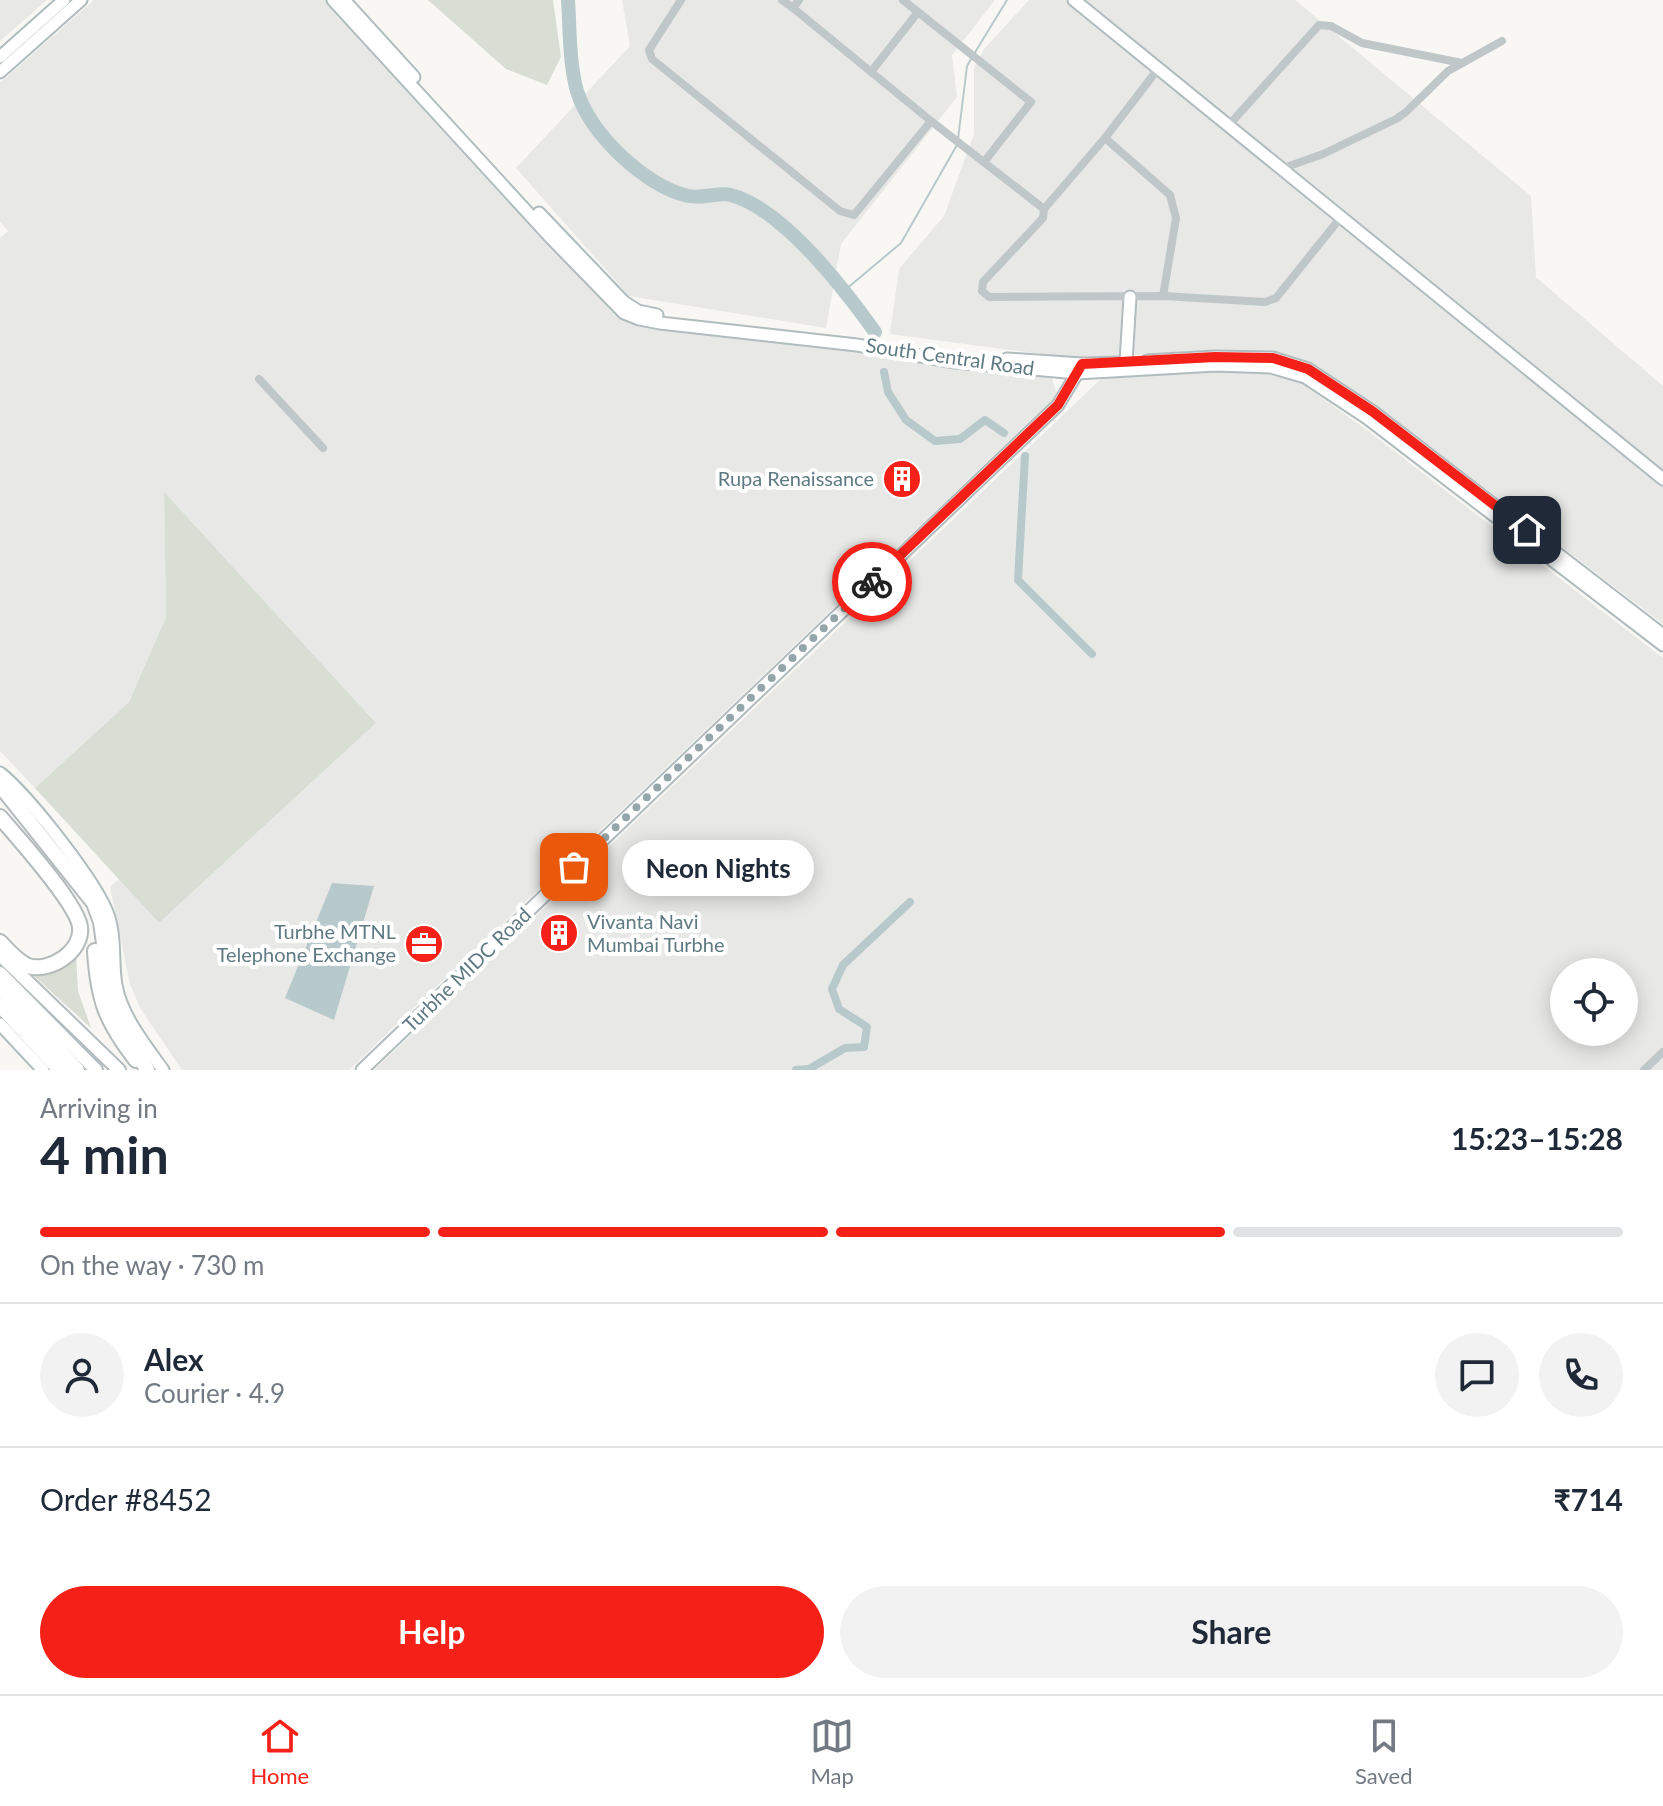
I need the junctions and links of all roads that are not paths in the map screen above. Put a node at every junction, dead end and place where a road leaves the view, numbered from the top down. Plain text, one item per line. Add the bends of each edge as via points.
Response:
1 (64, 0) edge
2 (81, 0) edge
3 (333, 0) edge
4 (344, 0) edge
5 (681, 0) edge
6 (782, 0) edge
7 (799, 0) edge
8 (903, 0) edge
9 (1074, 0) edge
10 (793, 8) junction
11 (918, 12) junction
12 (1502, 41) dead end
13 (0, 57) edge
14 (1462, 63) junction
15 (1158, 69) junction
16 (0, 72) edge
17 (871, 72) junction
18 (931, 121) junction
19 (1228, 126) junction
20 (1105, 138) junction
21 (984, 162) junction
22 (1281, 169) junction
23 (1044, 209) junction
24 (1341, 217) junction
25 (1163, 296) junction
26 (1130, 297) junction
27 (660, 319) junction
28 (1216, 361) junction
29 (1126, 362) junction
30 (1079, 368) junction
31 (259, 379) dead end
32 (323, 448) dead end
33 (1663, 479) edge
34 (1662, 637) edge
35 (0, 773) edge
36 (0, 785) edge
37 (0, 798) edge
38 (0, 817) edge
39 (0, 942) edge
40 (0, 955) edge
41 (0, 973) edge
42 (0, 987) edge
43 (0, 1005) edge
44 (0, 1024) edge
45 (1663, 1052) edge
46 (43, 1070) edge
47 (60, 1070) edge
48 (77, 1070) edge
49 (96, 1070) edge
50 (119, 1070) edge
51 (145, 1070) edge
52 (163, 1070) edge
53 (362, 1070) edge
54 (1644, 1070) edge

1 - 13 street
2 - 16 street
3 - 27 street, South Central Road via 610,300 639,319
4 - 27 street, South Central Road via 604,283 624,302
5 - 18 street via 649,50 652,59 840,211 854,215
6 - 10 street
7 - 10 street
8 - 11 street
9 - 15 street
10 - 17 street
11 - 17 street
11 - 21 street via 1031,102
12 - 14 street
14 - 19 street via 1362,43 1319,25
14 - 22 street via 1396,119
15 - 19 street
15 - 20 street
17 - 18 street
18 - 21 street
19 - 22 street
20 - 23 street
20 - 25 street via 1170,195 1176,218
21 - 23 street
22 - 24 street
23 - 26 street via 1043,218 983,282 982,291 989,297
24 - 25 street via 1276,298 1265,302
24 - 33 street
25 - 26 street
26 - 29 street
27 - 30 street, South Central Road
28 - 29 street, South Central Road
28 - 30 street, South Central Road
28 - 34 street, South Central Road via 1273,358 1308,369 1372,411
29 - 30 street, South Central Road
30 - 53 street, Turbhe MIDC Road via 1058,405
31 - 32 street
35 - 52 street via 102,898 110,920 119,997
36 - 51 highway via 94,903 112,1000
37 - 51 highway via 86,907 102,1004 123,1044
38 - 39 highway via 64,896 80,927 74,946 57,962 35,967
40 - 50 main road
41 - 49 main road
42 - 48 highway
43 - 47 highway
44 - 46 street
45 - 54 street

